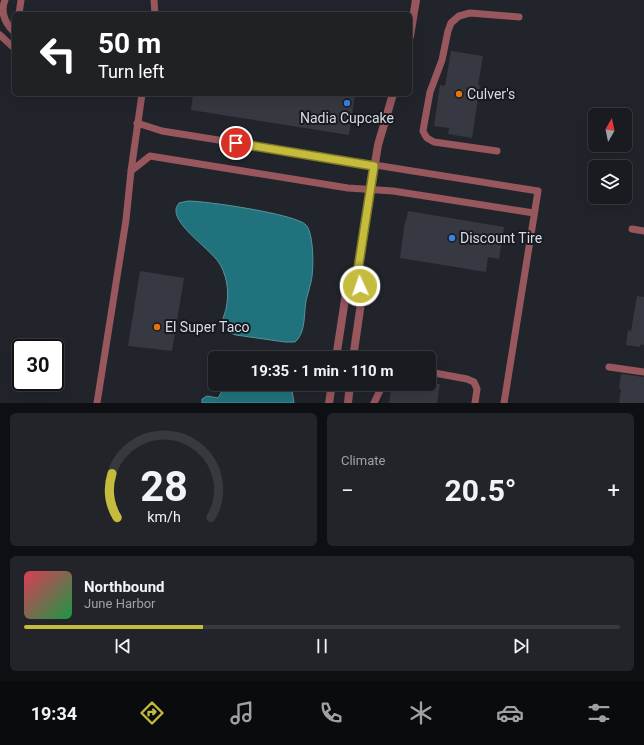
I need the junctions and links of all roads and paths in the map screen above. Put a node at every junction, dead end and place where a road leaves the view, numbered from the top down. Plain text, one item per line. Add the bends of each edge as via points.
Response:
1 (5, 0) edge
2 (21, 0) edge
3 (154, 0) edge
4 (416, 0) edge
5 (19, 12) edge
6 (155, 12) edge
7 (519, 17) dead end
8 (412, 24) edge
9 (12, 30) edge
10 (0, 35) edge
11 (12, 46) edge
12 (142, 96) edge
13 (392, 96) edge
14 (137, 123) junction
15 (497, 151) dead end
16 (374, 166) junction
17 (131, 171) junction
18 (370, 189) junction
19 (534, 214) junction
20 (632, 229) dead end
21 (644, 231) edge
22 (357, 276) junction
23 (337, 351) edge
24 (355, 351) edge
25 (609, 367) dead end
26 (644, 372) edge
27 (436, 373) edge
28 (331, 391) edge
29 (349, 391) edge
30 (380, 391) edge
31 (97, 403) edge
32 (329, 403) edge
33 (348, 403) edge
34 (374, 403) edge
35 (475, 403) edge
36 (504, 403) edge

1 - 9 lane via 2,15
2 - 5 lane
3 - 6 lane
4 - 8 street
7 - 15 lane via 470,13 453,20 430,92 423,131 427,138 434,142
10 - 11 lane
12 - 14 lane
13 - 16 street
14 - 16 lane via 162,131
14 - 17 lane
16 - 18 street
16 - 19 lane via 538,191
17 - 18 lane via 150,156 348,188
17 - 31 lane via 126,220
18 - 19 lane
18 - 22 street
19 - 36 lane
20 - 21 lane
22 - 23 street via 346,293
22 - 24 street via 362,296
25 - 26 lane
27 - 35 lane via 474,382 477,389
28 - 32 street
29 - 33 street
30 - 34 lane

